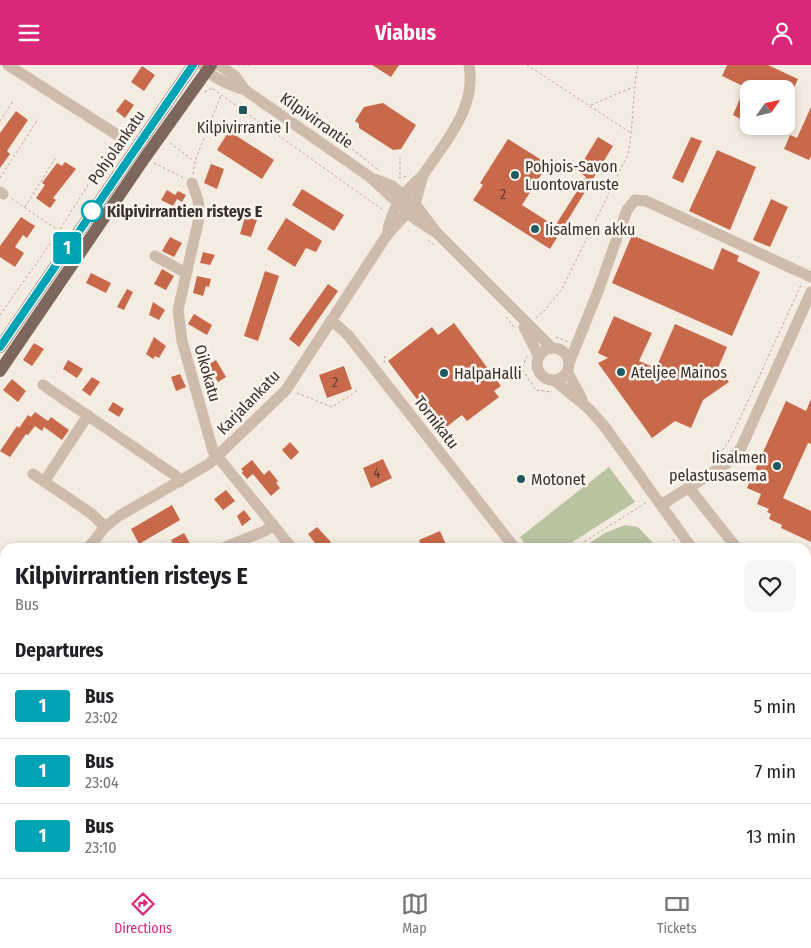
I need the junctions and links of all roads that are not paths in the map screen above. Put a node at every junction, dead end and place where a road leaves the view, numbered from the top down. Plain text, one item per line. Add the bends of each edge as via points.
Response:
1 (8, 65) edge
2 (193, 65) edge
3 (219, 65) edge
4 (469, 65) edge
5 (207, 67) edge
6 (245, 90) junction
7 (60, 98) junction
8 (53, 108) dead end
9 (120, 136) road end
10 (424, 175) junction
11 (192, 183) road end
12 (400, 198) junction
13 (412, 209) junction
14 (386, 235) junction
15 (155, 255) dead end
16 (186, 273) junction
17 (808, 276) edge
18 (811, 292) edge
19 (516, 315) junction
20 (331, 320) junction
21 (581, 334) junction
22 (0, 347) edge
23 (560, 347) junction
24 (539, 357) junction
25 (568, 367) junction
26 (0, 371) edge
27 (554, 380) junction
28 (43, 385) dead end
29 (589, 409) junction
30 (88, 415) junction
31 (217, 457) junction
32 (33, 474) dead end
33 (44, 482) junction
34 (180, 482) junction
35 (689, 488) junction
36 (658, 501) junction
37 (274, 524) junction
38 (106, 527) junction
39 (92, 543) edge
40 (235, 543) edge
41 (288, 543) edge
42 (511, 543) edge
43 (687, 543) edge
44 (733, 543) edge

1 - 7 street
2 - 22 main road, Pohjolankatu
3 - 6 street, Kilpivirrantie via 235,76
4 - 10 street via 467,107
5 - 6 street, Kilpivirrantie via 229,85
5 - 26 main road, Pohjolankatu
6 - 12 street, Kilpivirrantie
7 - 8 street
7 - 9 street
10 - 12 street
10 - 13 street
11 - 16 street, Oikokatu via 200,214
12 - 13 street, Kilpivirrantie
12 - 14 street, Karjalankatu via 390,216
13 - 14 street, Karjalankatu
13 - 19 street, Kilpivirrantie via 471,265
14 - 20 street, Karjalankatu
15 - 16 street
16 - 31 street, Oikokatu via 178,324
17 - 21 street via 646,201 635,200 627,210
18 - 35 street via 741,448 726,464
19 - 23 street, Kilpivirrantie via 531,321
19 - 24 street, Kilpivirrantie
20 - 31 street, Karjalankatu via 286,390
20 - 42 street, Tornikatu via 348,335
21 - 23 street
21 - 25 street
23 - 24 street via 544,351
23 - 25 street via 566,355
24 - 27 street via 540,373
25 - 27 street via 562,377
25 - 29 street
27 - 29 street
28 - 30 street
29 - 36 street via 621,447
30 - 33 street
30 - 34 street
31 - 34 street, Karjalankatu
31 - 37 street, Oikokatu
32 - 33 street
33 - 38 street
34 - 38 street, Karjalankatu via 119,516
35 - 36 street
35 - 44 street
36 - 43 street
37 - 40 street
37 - 41 street, Oikokatu
38 - 39 street, Karjalankatu

